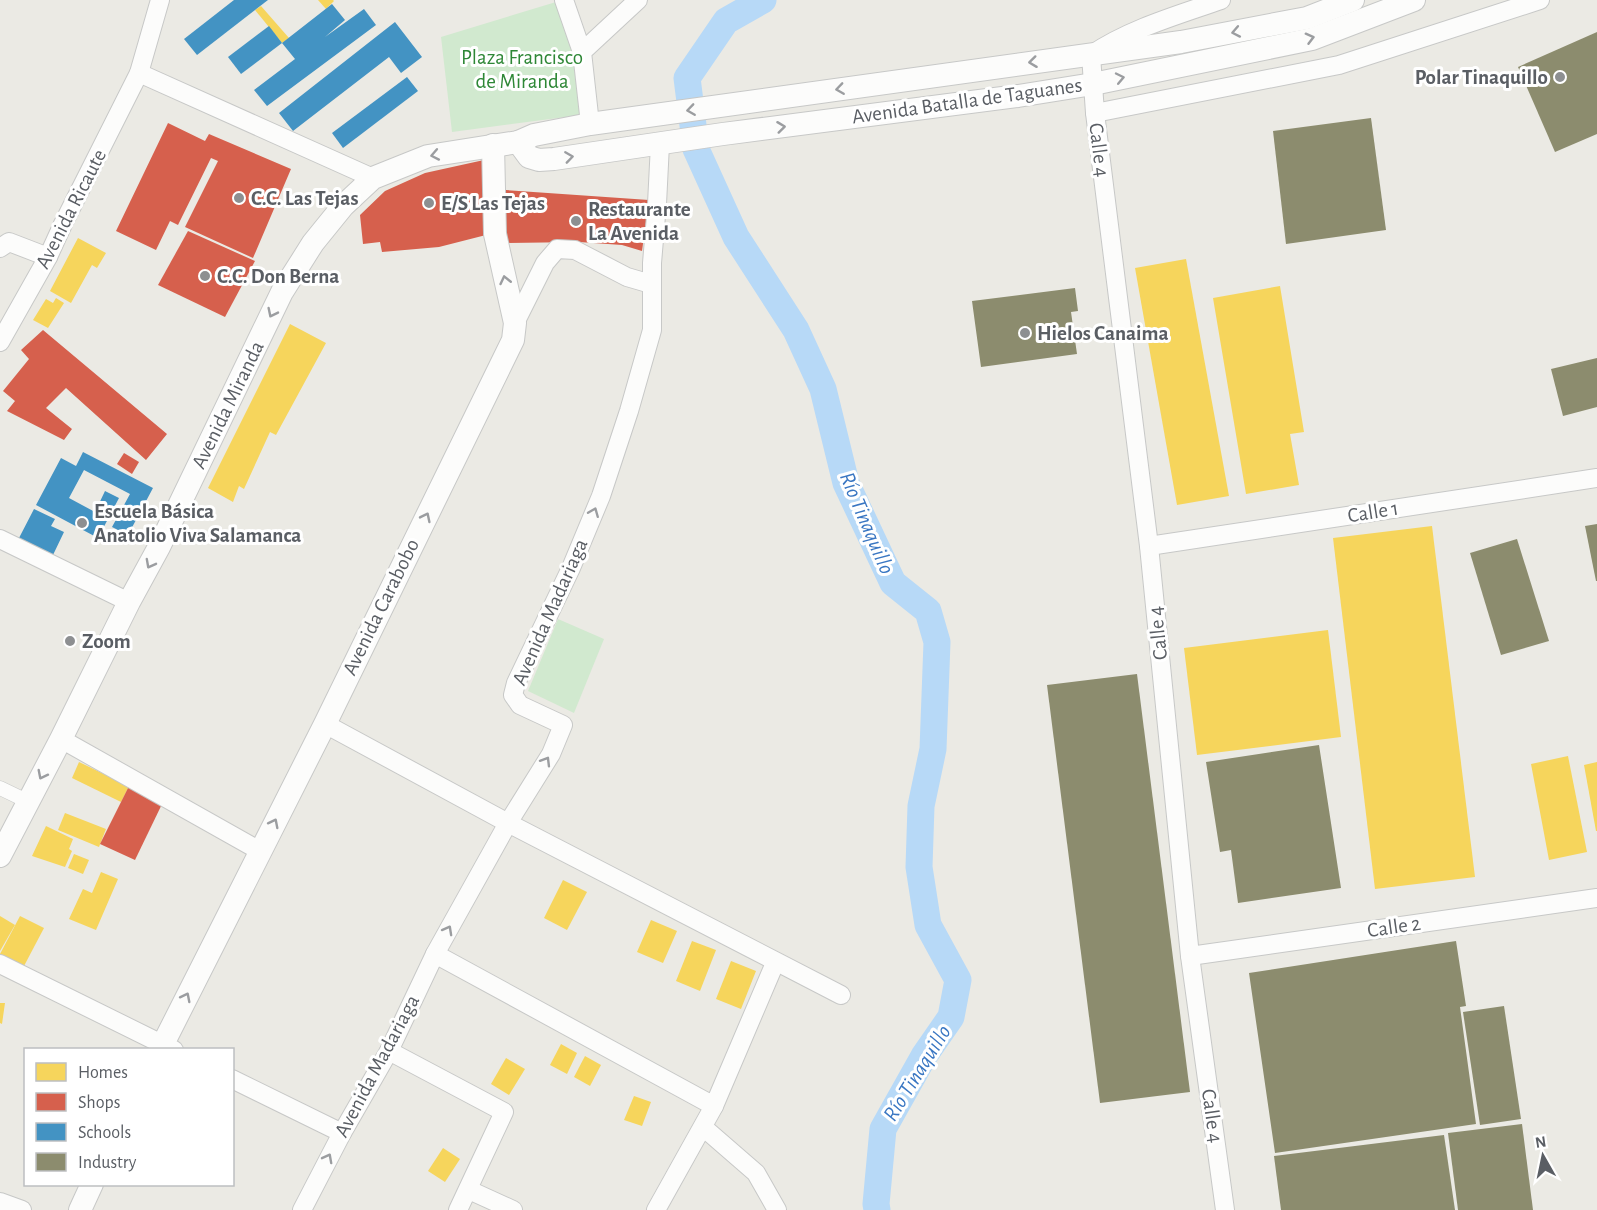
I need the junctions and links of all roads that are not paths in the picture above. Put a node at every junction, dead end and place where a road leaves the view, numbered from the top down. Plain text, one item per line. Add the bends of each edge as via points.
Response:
1 (160, 0) edge
2 (564, 0) edge
3 (638, 0) edge
4 (1221, 0) edge
5 (1353, 0) edge
6 (1414, 0) edge
7 (1540, 0) edge
8 (582, 52) junction
9 (1091, 55) junction
10 (140, 74) junction
11 (1093, 84) junction
12 (1095, 113) junction
13 (590, 124) junction
14 (518, 142) junction
15 (666, 144) junction
16 (493, 145) junction
17 (373, 178) junction
18 (0, 248) edge
19 (48, 257) junction
20 (651, 284) junction
21 (515, 323) junction
22 (0, 342) edge
23 (1597, 478) edge
24 (0, 539) edge
25 (1149, 546) junction
26 (129, 603) junction
27 (325, 724) junction
28 (61, 739) junction
29 (0, 788) edge
30 (29, 802) junction
31 (508, 823) junction
32 (260, 851) junction
33 (0, 856) edge
34 (1597, 898) edge
35 (435, 954) junction
36 (1190, 956) junction
37 (775, 963) junction
38 (0, 964) edge
39 (841, 995) dead end
40 (166, 1048) edge
41 (389, 1051) junction
42 (234, 1079) edge
43 (714, 1106) junction
44 (703, 1127) junction
45 (342, 1133) junction
46 (92, 1186) edge
47 (469, 1190) junction
48 (0, 1202) edge
49 (308, 1208) edge
50 (22, 1210) edge
51 (80, 1210) edge
52 (458, 1210) edge
53 (513, 1210) edge
54 (656, 1210) edge
55 (777, 1210) edge
56 (1225, 1210) edge

1 - 10 street, Avenida Ricaute
2 - 8 street
3 - 8 street
4 - 9 street via 1144,28
5 -> 9 street, Avenida Batalla de Taguanes via 1307,18
11 -> 6 street, Avenida Batalla de Taguanes via 1312,39
7 - 12 street via 1338,65
8 - 13 street
9 - 11 street, Calle 4
9 -> 13 street, Avenida Batalla de Taguanes
10 - 17 street
10 - 19 street, Avenida Ricaute
11 - 12 street, Calle 4
15 -> 11 street, Avenida Batalla de Taguanes
12 - 25 street, Calle 4
13 - 14 street, Avenida Batalla de Taguanes
14 -> 15 street, Avenida Batalla de Taguanes via 529,157 539,160
14 - 16 street, Avenida Batalla de Taguanes
15 - 20 street, Avenida Madariaga
16 -> 17 street, Avenida Miranda via 428,156
21 -> 16 street, Avenida Carabobo via 495,234
17 -> 26 street, Avenida Miranda via 343,206 313,243 282,292
18 - 19 street via 9,242
19 - 22 street, Avenida Ricaute
20 - 21 street via 627,277 575,250 557,249 545,263
31 -> 20 street, Avenida Madariaga via 563,725 520,705 513,695 516,683 572,567 601,495 652,330
27 -> 21 street, Avenida Carabobo via 513,340
23 - 25 street, Calle 1
24 - 26 street
25 - 36 street, Calle 4
26 - 28 street, Avenida Miranda
27 - 31 street
32 -> 27 street, Avenida Carabobo
28 -> 30 street, Avenida Miranda
28 - 32 street
29 - 30 street
30 - 33 street, Avenida Miranda
35 -> 31 street, Avenida Madariaga
31 - 37 street
40 -> 32 street, Avenida Carabobo
34 - 36 street, Calle 2
35 - 41 street, Avenida Madariaga
35 - 43 street
36 - 56 street, Calle 4
37 - 39 street
37 - 43 street
38 - 40 street
41 - 45 street, Avenida Madariaga
41 - 47 street via 504,1112
42 - 45 street
43 - 44 street
44 - 54 street
44 - 55 street via 756,1173
49 -> 45 street, Avenida Madariaga
46 - 51 street
47 - 52 street
47 - 53 street
48 - 50 street

